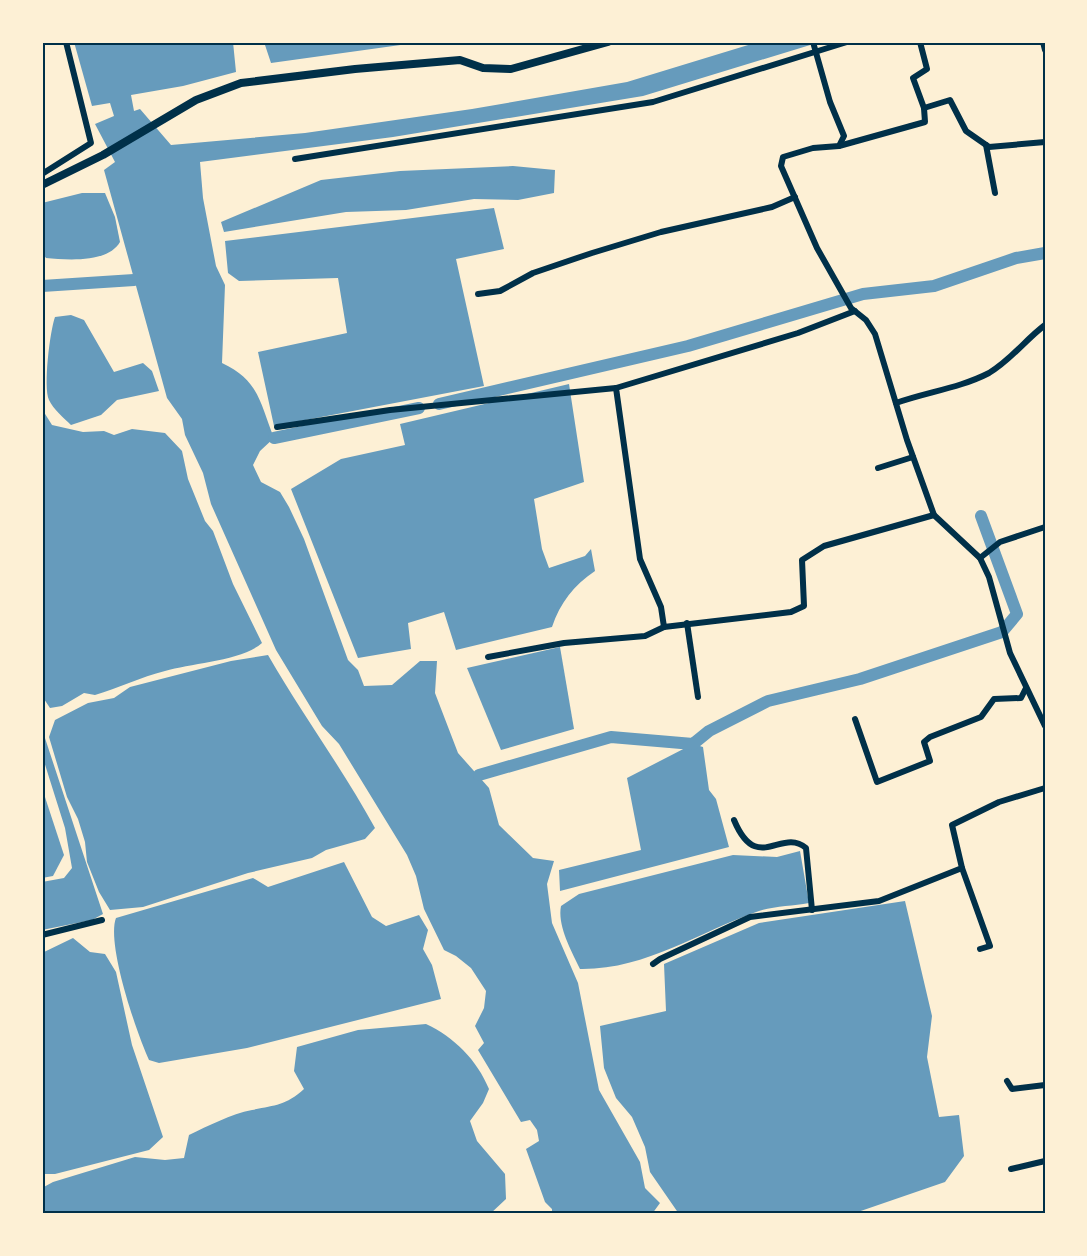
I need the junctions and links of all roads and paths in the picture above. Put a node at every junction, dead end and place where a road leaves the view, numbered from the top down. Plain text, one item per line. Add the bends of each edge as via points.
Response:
1 (66, 42) edge
2 (608, 42) edge
3 (813, 42) edge
4 (847, 42) edge
5 (920, 42) edge
6 (1043, 42) edge
7 (1045, 50) edge
8 (815, 53) junction
9 (924, 108) junction
10 (1045, 142) edge
11 (986, 144) junction
12 (839, 146) junction
13 (295, 159) dead end
14 (42, 174) edge
15 (42, 185) edge
16 (995, 193) dead end
17 (795, 197) junction
18 (477, 294) dead end
19 (853, 309) junction
20 (1045, 325) edge
21 (616, 388) junction
22 (896, 404) junction
23 (277, 427) dead end
24 (913, 457) junction
25 (878, 468) dead end
26 (934, 514) junction
27 (1045, 527) edge
28 (980, 558) junction
29 (687, 622) junction
30 (664, 627) junction
31 (488, 657) dead end
32 (1026, 687) junction
33 (698, 697) dead end
34 (855, 719) dead end
35 (1045, 726) edge
36 (1045, 788) edge
37 (734, 820) dead end
38 (962, 868) junction
39 (812, 910) junction
40 (102, 920) dead end
41 (42, 934) edge
42 (980, 949) dead end
43 (653, 964) dead end
44 (1007, 1081) dead end
45 (1045, 1085) edge
46 (1045, 1161) edge
47 (1011, 1169) dead end

1 - 14 street via 91,143
2 - 15 street via 511,69 483,68 460,60 241,83 204,97
3 - 8 street
4 - 8 street
5 - 9 street via 927,69 913,78
6 - 7 street
8 - 12 street via 830,102 840,120 844,136
8 - 13 street via 619,109
9 - 11 street via 950,100 966,131
9 - 12 street via 925,122
10 - 11 street via 989,147
11 - 16 street
12 - 17 street via 813,148 783,158 781,166
17 - 18 street via 772,207 661,232 592,253 533,273 500,291
17 - 19 street via 817,248
19 - 21 street via 798,333
19 - 22 street via 875,334
20 - 22 street via 991,372
21 - 23 street via 390,410
21 - 30 street via 640,559 661,608
22 - 24 street
24 - 25 street
24 - 26 street
26 - 28 street
26 - 29 street via 824,546 802,560 804,606 792,612
27 - 28 street via 1000,542
28 - 32 street
29 - 30 street
29 - 33 street
30 - 31 street via 645,636 564,643
32 - 34 street via 1021,698 994,699 981,717 930,737 924,742 930,761 877,782
32 - 35 street
36 - 38 street via 999,802 952,825
37 - 39 street via 741,838 752,845 789,843 806,848
38 - 39 street via 879,901
38 - 42 street via 990,946
39 - 43 street via 750,917
40 - 41 street
44 - 45 street via 1012,1089
46 - 47 street

